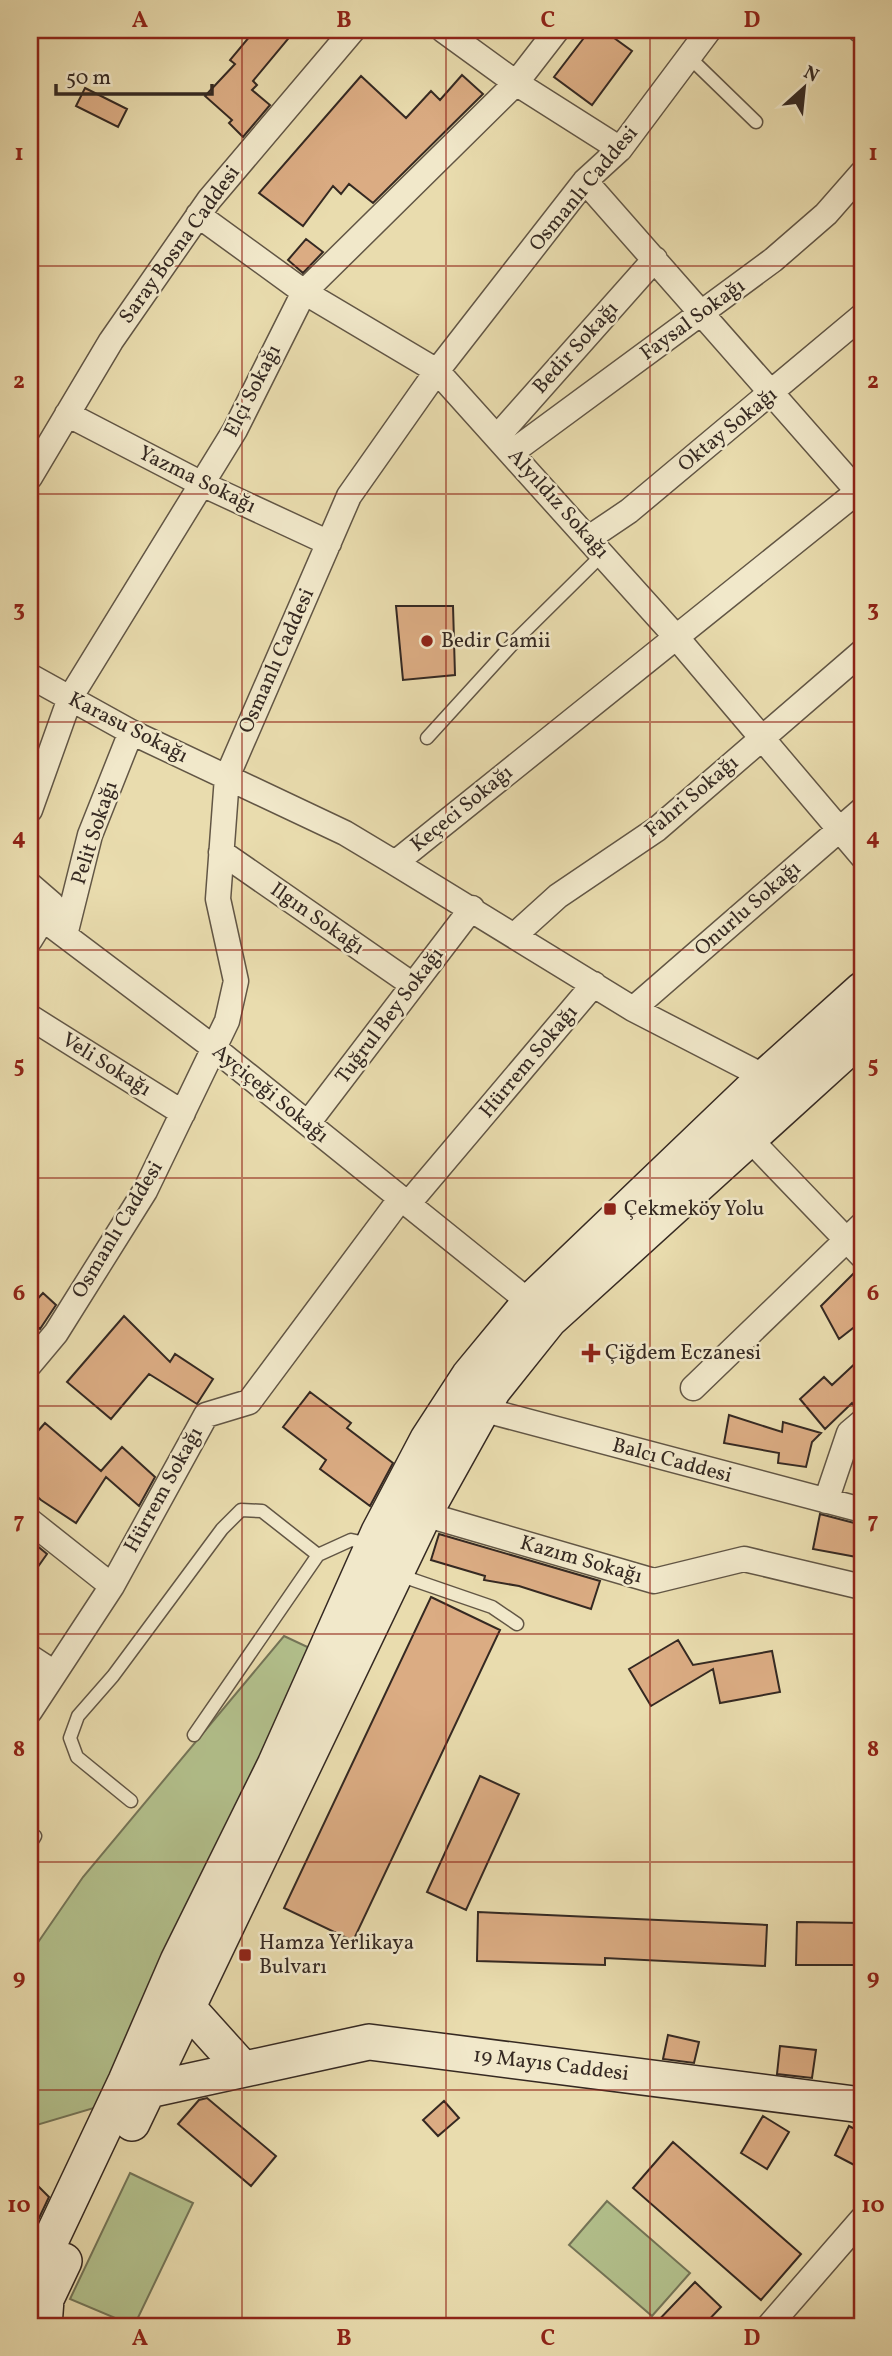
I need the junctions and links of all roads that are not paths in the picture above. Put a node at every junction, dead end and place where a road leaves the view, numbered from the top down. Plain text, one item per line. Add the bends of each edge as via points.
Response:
1 (353, 30) edge
2 (443, 30) edge
3 (557, 30) edge
4 (709, 30) edge
5 (689, 57) junction
6 (516, 83) junction
7 (755, 122) dead end
8 (620, 149) junction
9 (862, 173) edge
10 (585, 181) junction
11 (198, 215) junction
12 (655, 259) junction
13 (304, 292) junction
14 (703, 313) junction
15 (862, 316) edge
16 (437, 371) junction
17 (774, 393) junction
18 (67, 414) junction
19 (504, 445) junction
20 (30, 477) edge
21 (202, 484) junction
22 (861, 492) edge
23 (329, 543) junction
24 (596, 546) junction
25 (677, 638) junction
26 (862, 652) edge
27 (30, 676) edge
28 (70, 698) junction
29 (131, 732) junction
30 (427, 738) dead end
31 (761, 738) junction
32 (227, 777) junction
33 (30, 810) edge
34 (862, 810) edge
35 (840, 828) junction
36 (222, 852) junction
37 (862, 856) edge
38 (395, 863) junction
39 (30, 885) edge
40 (472, 908) junction
41 (43, 919) junction
42 (516, 934) junction
43 (65, 935) junction
44 (30, 940) edge
45 (594, 984) junction
46 (413, 985) junction
47 (862, 990) edge
48 (634, 1009) junction
49 (30, 1017) edge
50 (862, 1036) edge
51 (214, 1048) junction
52 (765, 1077) junction
53 (183, 1113) junction
54 (308, 1124) junction
55 (737, 1127) junction
56 (405, 1201) junction
57 (857, 1240) edge
58 (540, 1310) junction
59 (30, 1364) edge
60 (693, 1388) dead end
61 (481, 1409) junction
62 (862, 1422) edge
63 (825, 1501) junction
64 (862, 1510) edge
65 (424, 1514) junction
66 (30, 1521) edge
67 (374, 1545) junction
68 (318, 1555) junction
69 (395, 1574) junction
70 (112, 1586) junction
71 (862, 1587) edge
72 (517, 1624) dead end
73 (30, 1657) edge
74 (53, 1672) junction
75 (30, 1712) edge
76 (194, 1735) dead end
77 (131, 1801) dead end
78 (187, 2007) junction
79 (242, 2068) junction
80 (149, 2090) junction
81 (862, 2105) edge
82 (862, 2219) edge
83 (30, 2284) edge
84 (44, 2326) edge
85 (769, 2326) edge

1 - 11 street, Saray Bosna Caddesi
2 - 6 street
3 - 6 street, Elçi Sokağı
4 - 5 street, Osmanlı Caddesi
5 - 7 lane
5 - 8 street, Osmanlı Caddesi
6 - 8 street
6 - 13 street, Elçi Sokağı
8 - 10 street, Osmanlı Caddesi
9 - 14 street, Faysal Sokağı via 826,214 782,253
10 - 12 street
10 - 16 street, Osmanlı Caddesi
11 - 13 street, Alyıldız Sokağı
11 - 18 street, Saray Bosna Caddesi
12 - 14 street
12 - 19 street, Bedir Sokağı
13 - 16 street, Alyıldız Sokağı
13 - 21 street, Elçi Sokağı via 235,430
14 - 17 street
14 - 19 street, Faysal Sokağı
15 - 17 street, Oktay Sokağı
16 - 19 street, Alyıldız Sokağı
16 - 23 street, Osmanlı Caddesi via 349,496
17 - 22 street
17 - 24 street, Oktay Sokağı via 629,511
18 - 20 street, Saray Bosna Caddesi
18 - 21 street, Yazma Sokağı
19 - 24 street, Alyıldız Sokağı
21 - 23 street, Yazma Sokağı
21 - 28 street, Elçi Sokağı
22 - 25 street, Keçeci Sokağı
23 - 32 street, Osmanlı Caddesi
24 - 25 street, Alyıldız Sokağı
24 - 30 lane
25 - 31 street, Alyıldız Sokağı
25 - 38 street, Keçeci Sokağı
26 - 31 street, Fahri Sokağı
27 - 28 street, Karasu Sokağı
28 - 29 street, Karasu Sokağı
28 - 33 street, Elçi Sokağı
29 - 32 street, Karasu Sokağı
29 - 43 street, Pelit Sokağı via 90,835
31 - 35 street, Alyıldız Sokağı
31 - 42 street, Fahri Sokağı via 657,829 558,896
32 - 36 street, Osmanlı Caddesi
32 - 38 street, Karasu Sokağı via 345,833
34 - 35 street, Onurlu Sokağı
35 - 37 street, Alyıldız Sokağı
35 - 48 street, Onurlu Sokağı
36 - 46 street, Ilgın Sokağı
36 - 51 street, Osmanlı Caddesi via 218,899 236,981 227,1021
38 - 40 street, Keçeci Sokağı
39 - 41 street via 52,904
40 - 42 street, Keçeci Sokağı
40 - 46 street, Tuğrul Bey Sokağı
41 - 43 street, Ayçiçeği Sokağı
41 - 44 street
42 - 45 street, Keçeci Sokağı
43 - 51 street, Ayçiçeği Sokağı
45 - 48 street, Keçeci Sokağı
45 - 56 street, Hürrem Sokağı
46 - 54 street, Tuğrul Bey Sokağı
47 - 52 main road
48 - 52 street, Keçeci Sokağı
49 - 53 street, Veli Sokağı
50 - 55 main road
51 - 53 street, Osmanlı Caddesi
51 - 54 street, Ayçiçeği Sokağı
52 - 55 main road
53 - 59 street, Osmanlı Caddesi via 145,1191 56,1332
54 - 56 street, Ayçiçeği Sokağı
55 - 57 street
55 - 58 main road
56 - 58 street, Ayçiçeği Sokağı
56 - 70 street, Hürrem Sokağı via 249,1402 206,1415
57 - 60 street
58 - 61 main road
58 - 67 main road via 469,1376 428,1439
61 - 63 street, Balcı Caddesi
61 - 65 main road
62 - 63 street via 849,1433
63 - 64 street, Balcı Caddesi
65 - 69 main road
65 - 71 street, Kazım Sokağı via 654,1581 744,1559
66 - 70 street
67 - 68 lane via 351,1540
67 - 83 main road
68 - 76 lane
68 - 77 lane via 262,1511 241,1510 78,1716 70,1738 77,1757
69 - 72 lane via 492,1606
69 - 78 main road
70 - 74 street, Hürrem Sokağı
73 - 74 street
74 - 75 street, Hürrem Sokağı
78 - 79 main road
78 - 80 main road
79 - 80 main road, 19 Mayıs Caddesi
79 - 81 main road, 19 Mayıs Caddesi via 369,2042
80 - 84 main road via 46,2299
82 - 85 street

